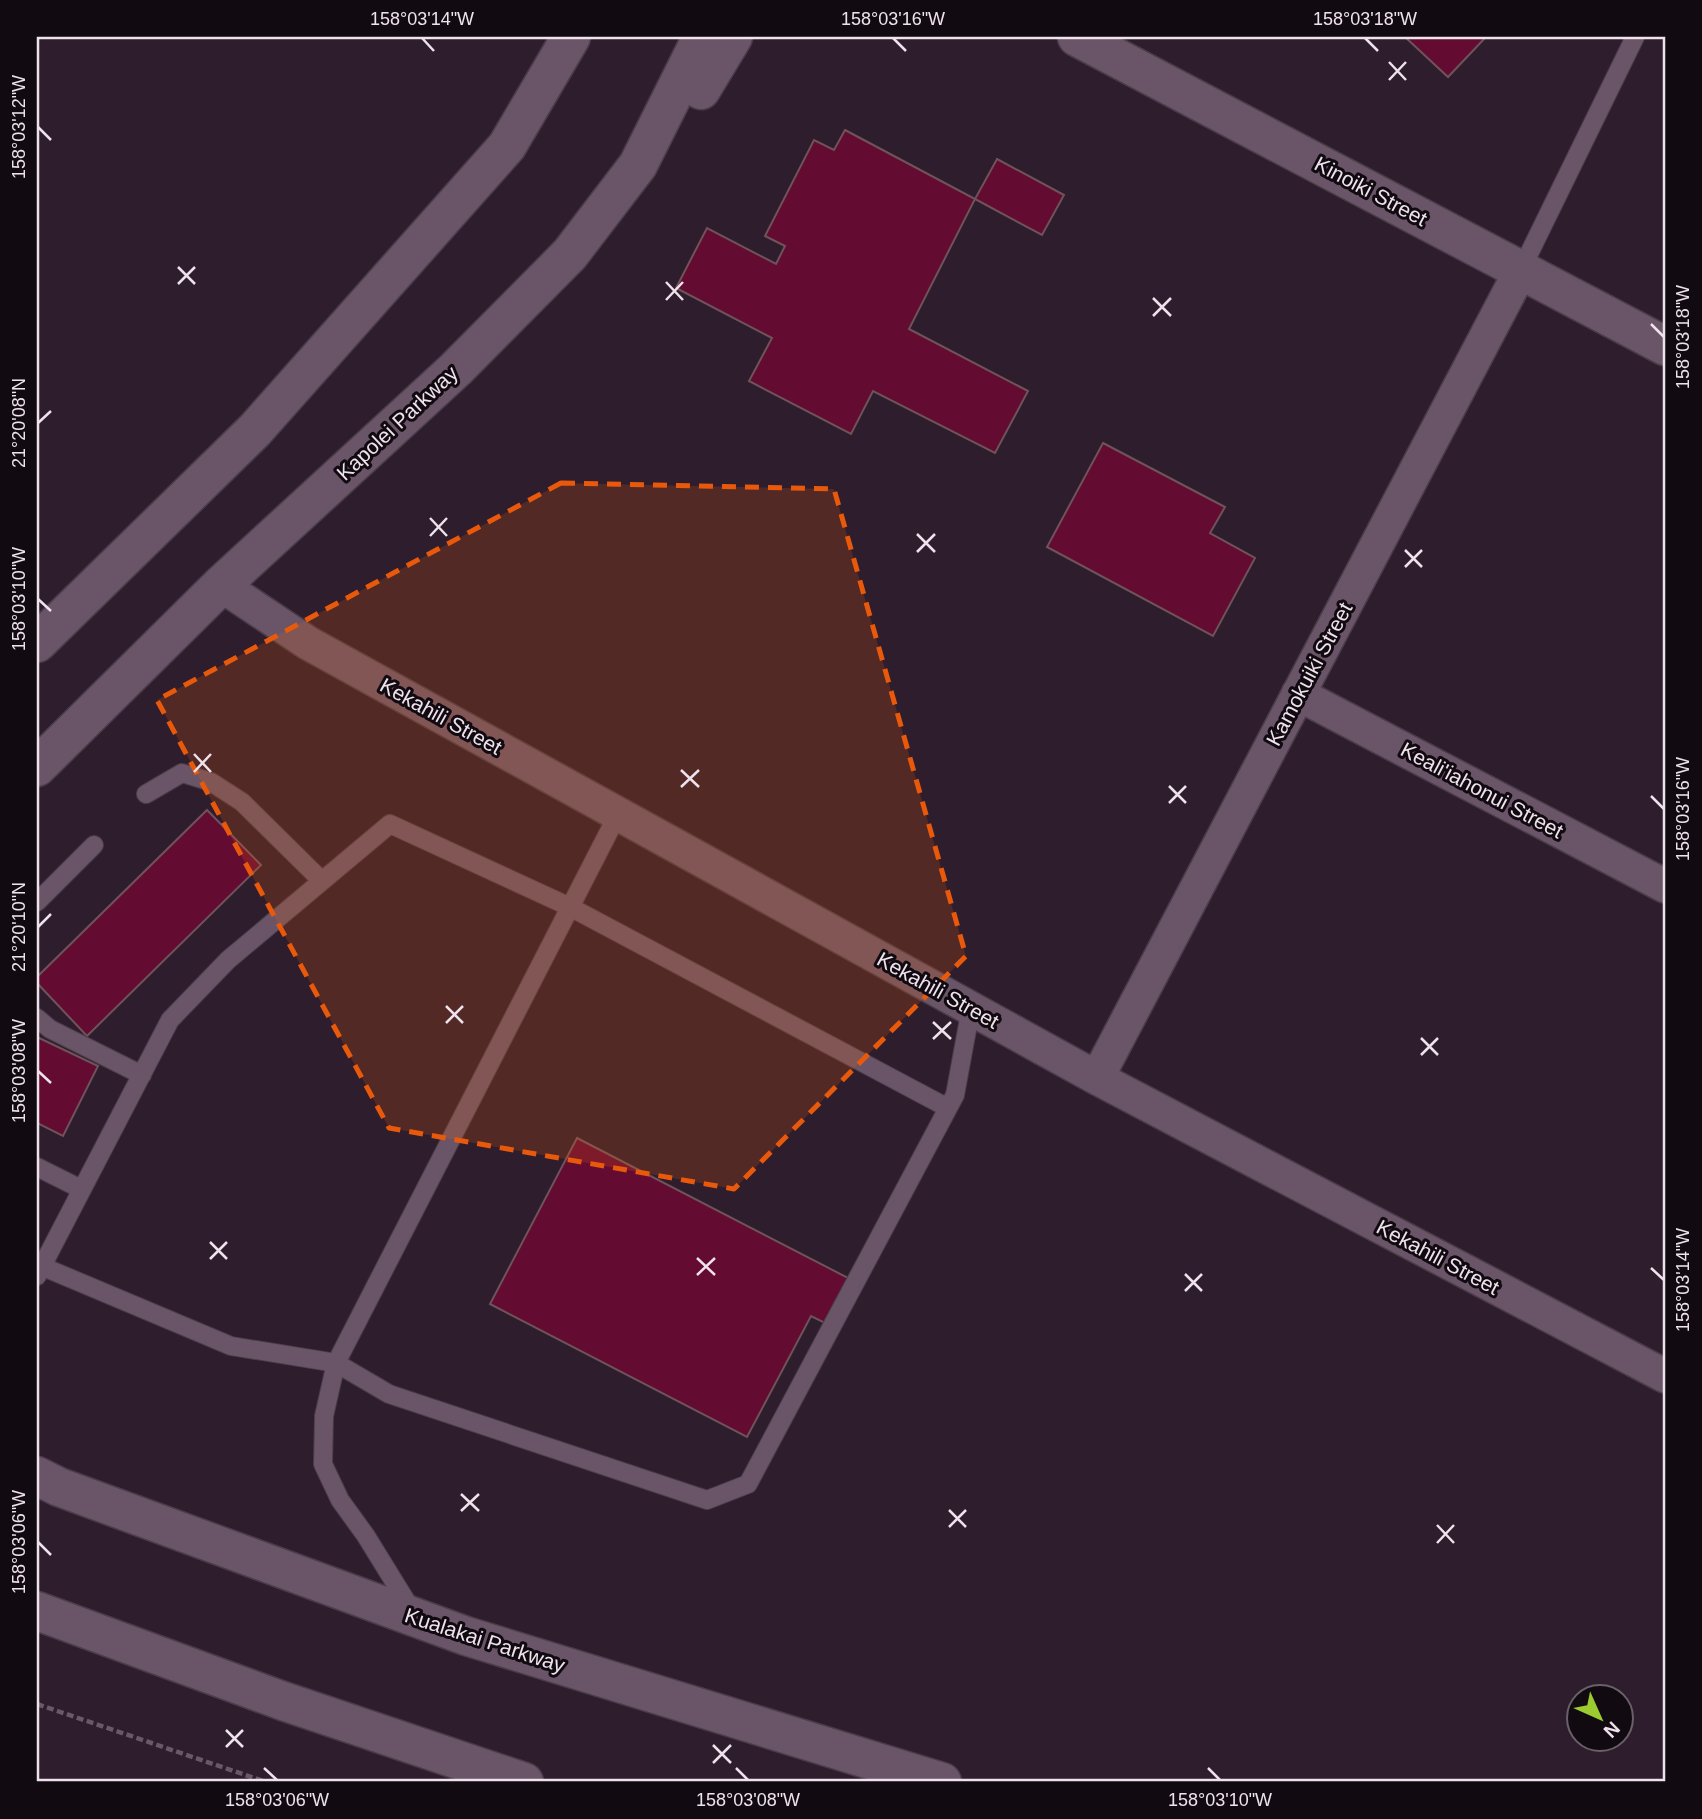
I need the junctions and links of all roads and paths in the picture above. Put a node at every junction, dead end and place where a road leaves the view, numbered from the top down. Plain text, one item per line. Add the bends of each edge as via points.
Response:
1 (551, 37) edge
2 (571, 37) edge
3 (702, 37) edge
4 (733, 37) edge
5 (1077, 37) edge
6 (1635, 37) edge
7 (547, 77) junction
8 (570, 254) junction
9 (1521, 270) junction
10 (1665, 346) edge
11 (221, 585) junction
12 (37, 643) edge
13 (1298, 694) junction
14 (37, 766) edge
15 (146, 794) dead end
16 (618, 814) junction
17 (94, 845) dead end
18 (322, 881) junction
19 (1665, 886) edge
20 (37, 902) edge
21 (570, 907) junction
22 (971, 1008) junction
23 (37, 1018) edge
24 (142, 1075) junction
25 (1097, 1078) junction
26 (948, 1108) junction
27 (37, 1167) edge
28 (81, 1189) junction
29 (39, 1271) edge
30 (336, 1363) junction
31 (1665, 1376) edge
32 (37, 1476) edge
33 (37, 1611) edge
34 (416, 1618) junction
35 (37, 1704) edge
36 (265, 1782) edge
37 (524, 1782) edge
38 (942, 1782) edge

1 - 7 main road
2 - 7 main road
3 - 8 main road, Kapolei Parkway via 638,165
4 - 8 main road via 642,187
5 - 9 main road, Kinoiki Street
6 - 9 lane
7 - 12 main road via 507,146 255,430
8 - 11 main road, Kapolei Parkway via 456,369
9 - 10 main road, Kinoiki Street
9 - 13 street, Kamokuiki Street
11 - 14 main road, Kapolei Parkway
11 - 16 street, Kekahili Street via 308,643
13 - 19 street, Keali'iahonui Street
13 - 25 street, Kamokuiki Street
15 - 18 lane via 182,774 211,782 242,802
16 - 21 lane
16 - 22 street, Kekahili Street
17 - 20 lane
18 - 21 lane via 390,824
18 - 24 lane via 228,960 170,1020
21 - 26 lane
21 - 30 lane
22 - 25 street, Kekahili Street
22 - 26 lane via 955,1095
23 - 24 lane
24 - 28 lane
25 - 31 street, Kekahili Street
26 - 30 lane via 748,1484 707,1500 389,1394
27 - 28 lane
28 - 29 lane
29 - 30 lane via 231,1346
30 - 34 lane via 324,1416 323,1464
32 - 34 main road, Kualakai Parkway
33 - 37 main road
34 - 38 main road, Kualakai Parkway
35 - 36 path

